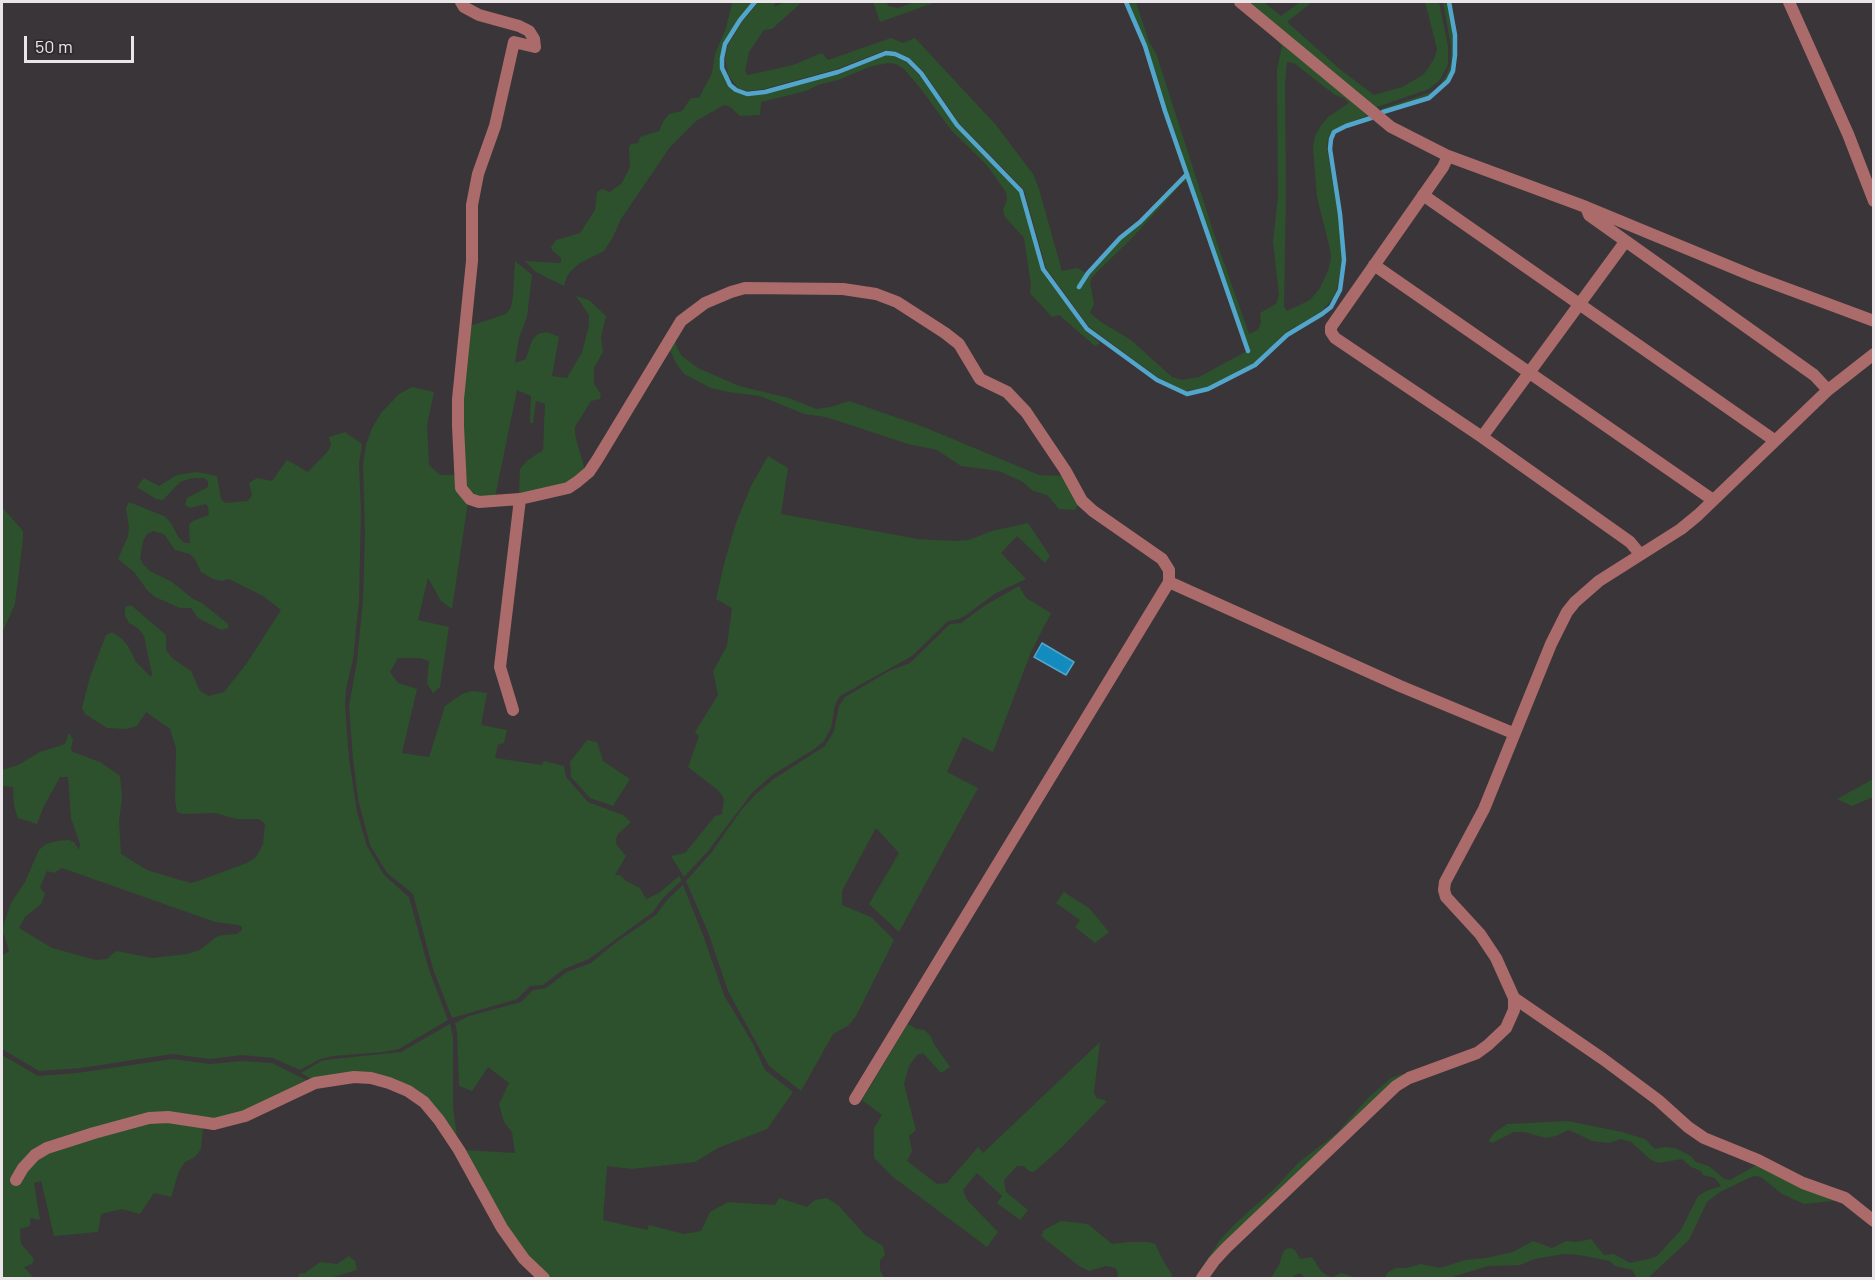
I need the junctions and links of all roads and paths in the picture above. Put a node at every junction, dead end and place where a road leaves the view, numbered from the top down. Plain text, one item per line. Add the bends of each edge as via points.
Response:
1 (461, 2) edge
2 (1240, 2) edge
3 (1789, 2) edge
4 (1448, 156) junction
5 (1423, 195) junction
6 (1874, 201) edge
7 (1586, 207) junction
8 (1625, 242) junction
9 (1374, 265) junction
10 (1579, 304) junction
11 (1874, 321) edge
12 (1874, 354) edge
13 (1529, 372) junction
14 (1828, 390) junction
15 (1482, 437) junction
16 (1774, 440) junction
17 (520, 500) junction
18 (1713, 500) junction
19 (1640, 554) junction
20 (1170, 582) junction
21 (513, 710) dead end
22 (1514, 733) junction
23 (1514, 998) junction
24 (855, 1099) dead end
25 (16, 1180) dead end
26 (1874, 1221) edge
27 (544, 1278) edge
28 (1203, 1278) edge

1 - 17 street via 479,15 529,31 535,46 514,42 495,126 475,190 458,399 459,474 464,494 479,502
2 - 4 street via 1391,127
3 - 6 street
4 - 5 street
4 - 7 street
5 - 9 street
5 - 10 street
7 - 8 street via 1589,215
7 - 11 street
8 - 10 street
8 - 14 street via 1815,375
9 - 13 street
9 - 15 street via 1331,327 1332,334
10 - 13 street
10 - 16 street
12 - 14 street
13 - 15 street
13 - 18 street
14 - 16 street
15 - 19 street via 1630,542
16 - 18 street
17 - 20 street via 568,488 588,472 675,329 705,303 745,288 843,289 897,302 959,344 980,379 1007,392 1026,412 1082,501 1162,559
17 - 21 street via 500,667
18 - 19 street via 1681,529
19 - 22 street via 1575,602 1551,644
20 - 22 street
20 - 24 street
22 - 23 street via 1484,809 1444,890 1496,958
23 - 26 street via 1603,1059 1704,1138 1845,1198
23 - 28 street via 1511,1019 1499,1036 1477,1053 1396,1086 1226,1248
25 - 27 street via 35,1155 94,1133 149,1118 214,1124 245,1116 315,1083 370,1078 408,1091 424,1102 459,1150 502,1228 524,1259

